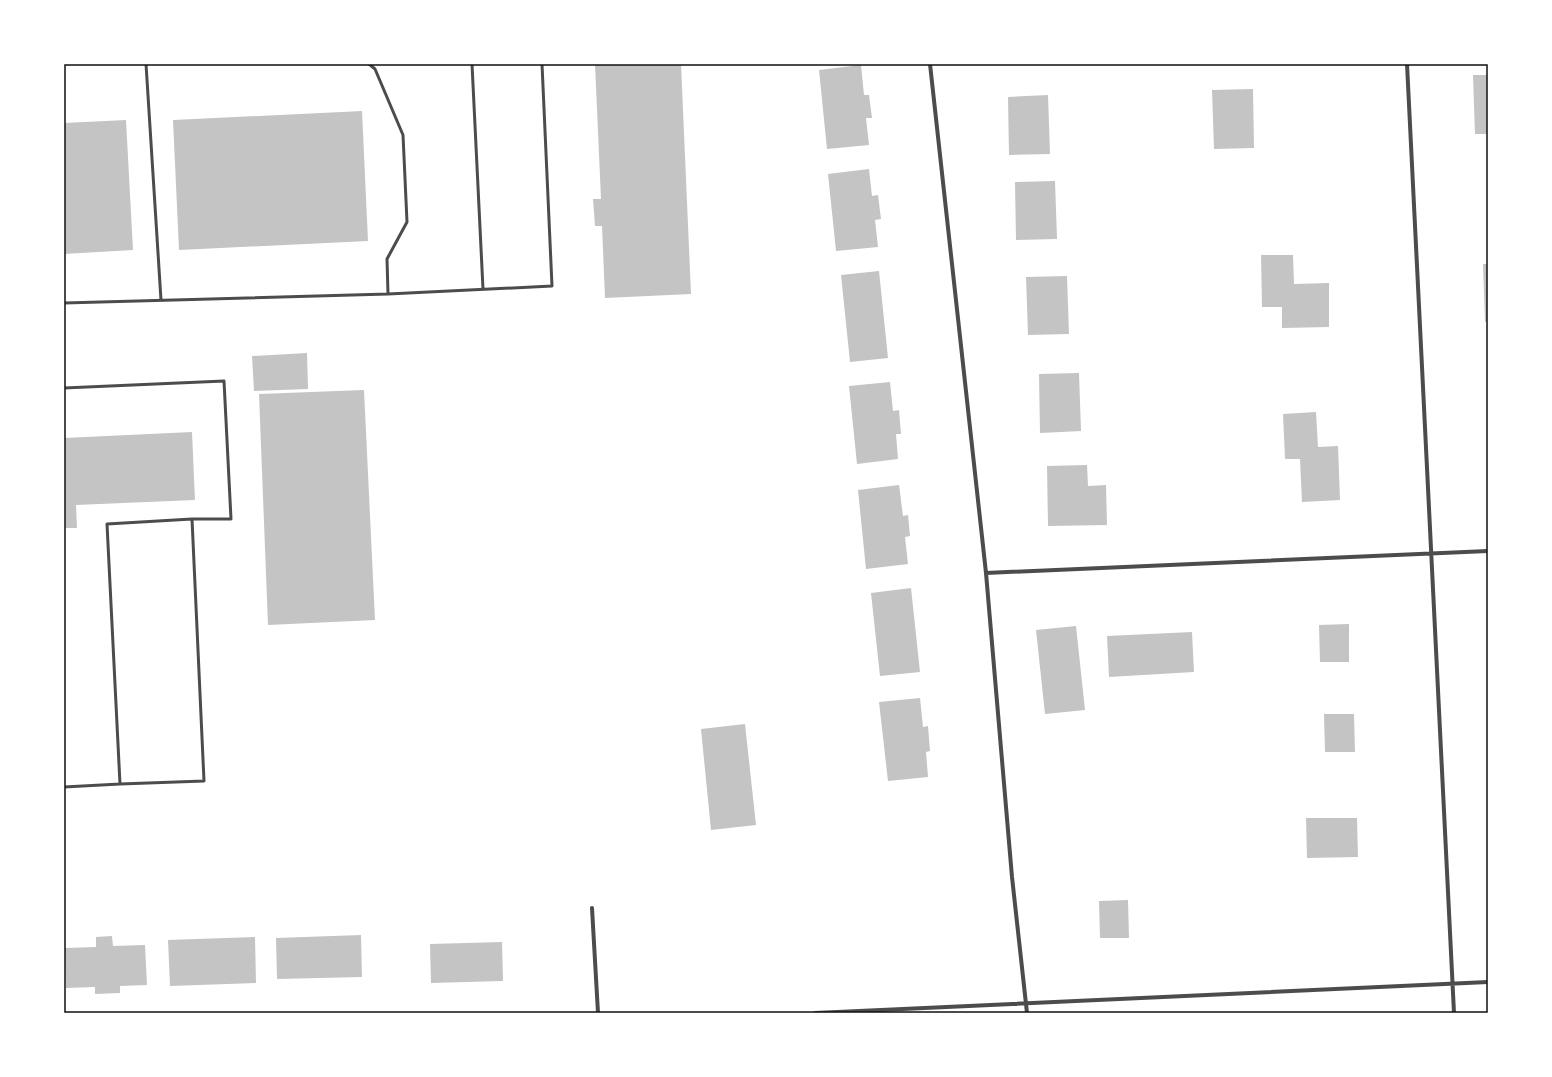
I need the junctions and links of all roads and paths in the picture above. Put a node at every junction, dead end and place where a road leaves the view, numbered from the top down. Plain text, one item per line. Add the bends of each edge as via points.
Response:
1 (146, 64) edge
2 (369, 64) edge
3 (472, 64) edge
4 (542, 64) edge
5 (930, 64) edge
6 (1407, 64) edge
7 (483, 289) junction
8 (388, 294) junction
9 (161, 300) junction
10 (64, 303) edge
11 (64, 388) edge
12 (192, 519) junction
13 (1488, 551) edge
14 (1432, 554) junction
15 (986, 574) junction
16 (120, 784) junction
17 (64, 787) edge
18 (592, 908) dead end
19 (1488, 982) edge
20 (1453, 983) junction
21 (1026, 1002) junction
22 (598, 1013) edge
23 (815, 1013) edge
24 (1027, 1013) edge
25 (1454, 1013) edge

1 - 9 lane
2 - 8 lane via 375,69 403,135 407,222 387,259
3 - 7 lane
4 - 7 lane via 552,286
5 - 15 street
6 - 14 street
7 - 8 lane
8 - 9 lane
9 - 10 lane
11 - 12 lane via 224,381 231,519
12 - 16 lane via 107,524
12 - 16 lane via 204,781
13 - 14 street
14 - 15 street
14 - 20 street
15 - 21 street via 1012,877
16 - 17 lane
18 - 22 street
19 - 20 street
20 - 21 street
20 - 25 street
21 - 23 street
21 - 24 street

